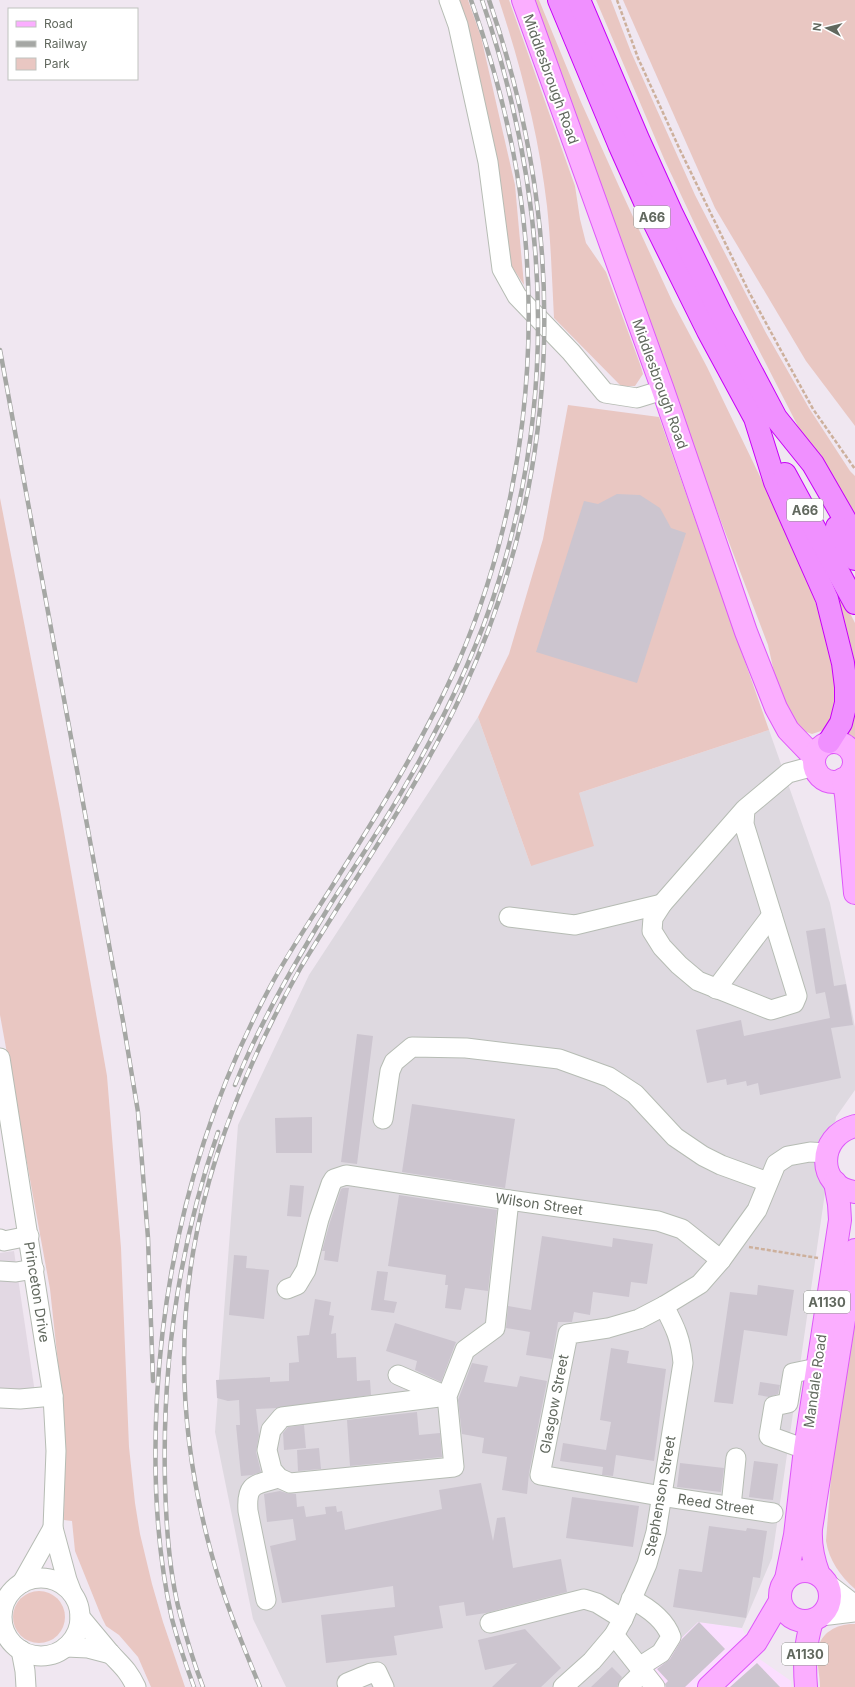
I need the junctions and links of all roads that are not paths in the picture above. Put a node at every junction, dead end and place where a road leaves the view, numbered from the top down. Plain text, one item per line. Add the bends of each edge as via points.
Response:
1 (449, 0) edge
2 (523, 0) edge
3 (590, 0) edge
4 (564, 2) edge
5 (605, 62) junction
6 (663, 390) junction
7 (765, 418) junction
8 (855, 537) edge
9 (855, 559) edge
10 (855, 603) edge
11 (819, 755) junction
12 (843, 780) junction
13 (745, 809) junction
14 (855, 893) edge
15 (662, 904) junction
16 (772, 916) junction
17 (509, 917) dead end
18 (716, 989) junction
19 (0, 1058) edge
20 (383, 1119) dead end
21 (855, 1126) edge
22 (826, 1153) junction
23 (768, 1182) junction
24 (835, 1182) junction
25 (855, 1192) edge
26 (510, 1200) junction
27 (29, 1236) junction
28 (0, 1239) edge
29 (855, 1250) edge
30 (721, 1260) junction
31 (34, 1269) junction
32 (0, 1271) edge
33 (287, 1289) dead end
34 (664, 1306) junction
35 (817, 1368) junction
36 (398, 1375) dead end
37 (53, 1396) junction
38 (447, 1396) junction
39 (0, 1398) edge
40 (805, 1449) junction
41 (736, 1458) dead end
42 (540, 1475) joint
43 (279, 1478) junction
44 (661, 1496) junction
45 (731, 1506) junction
46 (774, 1513) dead end
47 (53, 1528) junction
48 (786, 1579) junction
49 (824, 1579) junction
50 (10, 1593) edge
51 (72, 1593) junction
52 (632, 1599) junction
53 (266, 1600) dead end
54 (780, 1601) junction
55 (855, 1605) edge
56 (855, 1612) edge
57 (80, 1617) junction
58 (812, 1620) junction
59 (490, 1623) dead end
60 (618, 1627) junction
61 (4, 1635) edge
62 (756, 1642) junction
63 (66, 1647) junction
64 (21, 1650) junction
65 (111, 1654) junction
66 (48, 1656) junction
67 (641, 1670) junction
68 (347, 1683) dead end
69 (27, 1687) edge
70 (136, 1687) edge
71 (384, 1687) edge
72 (563, 1687) edge
73 (628, 1687) edge
74 (655, 1687) edge
75 (709, 1687) edge
76 (806, 1687) edge

1 - 6 street via 458,25 488,162 502,269 517,296 571,352 605,394 637,398
2 - 6 main road, Middlesbrough Road
3 - 5 highway, A66
4 - 5 highway, A66
4 - 7 highway, A66 via 652,218 708,331
5 - 7 highway, A66 via 671,212 722,314
6 - 11 main road, Middlesbrough Road via 746,632 776,708 788,730
7 - 8 highway via 813,464
7 - 9 highway, A66 via 821,502
7 - 10 highway, A66
7 - 11 highway, A66 via 775,482 827,599 843,662 846,703 841,723
11 - 12 main road, Middlesbrough Road via 816,772 825,780
11 - 12 main road, Middlesbrough Road via 842,743 851,751 854,758 852,770
11 - 13 street via 788,773
12 - 14 main road
13 - 15 street
13 - 16 street via 744,824
15 - 17 street via 575,925
15 - 18 street via 653,918 652,931 679,965 698,981
16 - 18 street
16 - 18 street via 797,996 794,1003 771,1010
19 - 27 street, Princeton Drive
20 - 23 street via 390,1071 394,1062 412,1047 466,1048 559,1060 610,1077 635,1094 675,1137 703,1156
21 - 22 main road via 836,1135
22 - 23 street via 810,1152 788,1156 776,1164
22 - 24 main road, A1130 via 829,1174
23 - 30 street via 758,1210
24 - 25 main road
24 - 35 main road, Mandale Road / A1130 via 840,1204 840,1220
26 - 30 street, Wilson Street via 658,1221 682,1229
26 - 33 street, Wilson Street via 346,1175 334,1179 319,1219 306,1270 297,1285
26 - 38 street via 495,1328 465,1350
27 - 28 street via 4,1241
27 - 31 street, Princeton Drive
29 - 49 main road, Mandale Road / A1130 via 811,1529 810,1544 813,1558
30 - 34 street via 700,1284
31 - 32 street
31 - 37 street, Princeton Drive
34 - 42 street, Glasgow Street via 639,1319 608,1328 568,1334
34 - 44 street, Stephenson Street via 680,1340 683,1363
35 - 40 main road, Mandale Road / A1130
35 - 40 street via 793,1373 788,1403 774,1406 769,1436
36 - 38 street
37 - 39 street
37 - 47 street, Princeton Drive via 56,1451
38 - 43 street via 282,1417 271,1430 267,1450 272,1470
38 - 43 street via 454,1467 290,1483
40 - 48 main road, Mandale Road / A1130 via 795,1535
41 - 45 street
42 - 44 street, Reed Street
43 - 53 street via 253,1487 248,1493 248,1511
44 - 45 street, Reed Street
44 - 52 street, Stephenson Street via 656,1532 647,1564
45 - 46 street, Reed Street
47 - 50 street, Princeton Drive
47 - 51 street, Princeton Drive
48 - 49 main road via 798,1572 813,1572
48 - 54 main road, Mandale Road via 780,1593
49 - 55 street
49 - 58 main road, Mandale Road via 831,1593 830,1602 827,1610
50 - 51 street via 33,1579 49,1579
50 - 61 street via 2,1616
51 - 57 street
52 - 60 street, Stephenson Street
52 - 67 street via 650,1610 671,1637 662,1653
54 - 58 main road via 783,1609 795,1620
54 - 62 main road, Mandale Road / A1130
56 - 58 street
57 - 63 street via 74,1638
57 - 65 street
58 - 62 main road, Mandale Road / A1130 via 784,1627
58 - 76 main road, A1130 via 804,1662
59 - 60 street via 584,1599 597,1603
60 - 67 street
60 - 72 street, Stephenson Street via 592,1661
61 - 64 street
62 - 75 main road, Mandale Road / A1130
63 - 65 street via 88,1648
63 - 66 street
64 - 66 street via 25,1653
64 - 69 street
65 - 70 street via 130,1674
66 - 69 street
67 - 73 street
67 - 74 street
68 - 71 street via 377,1672

